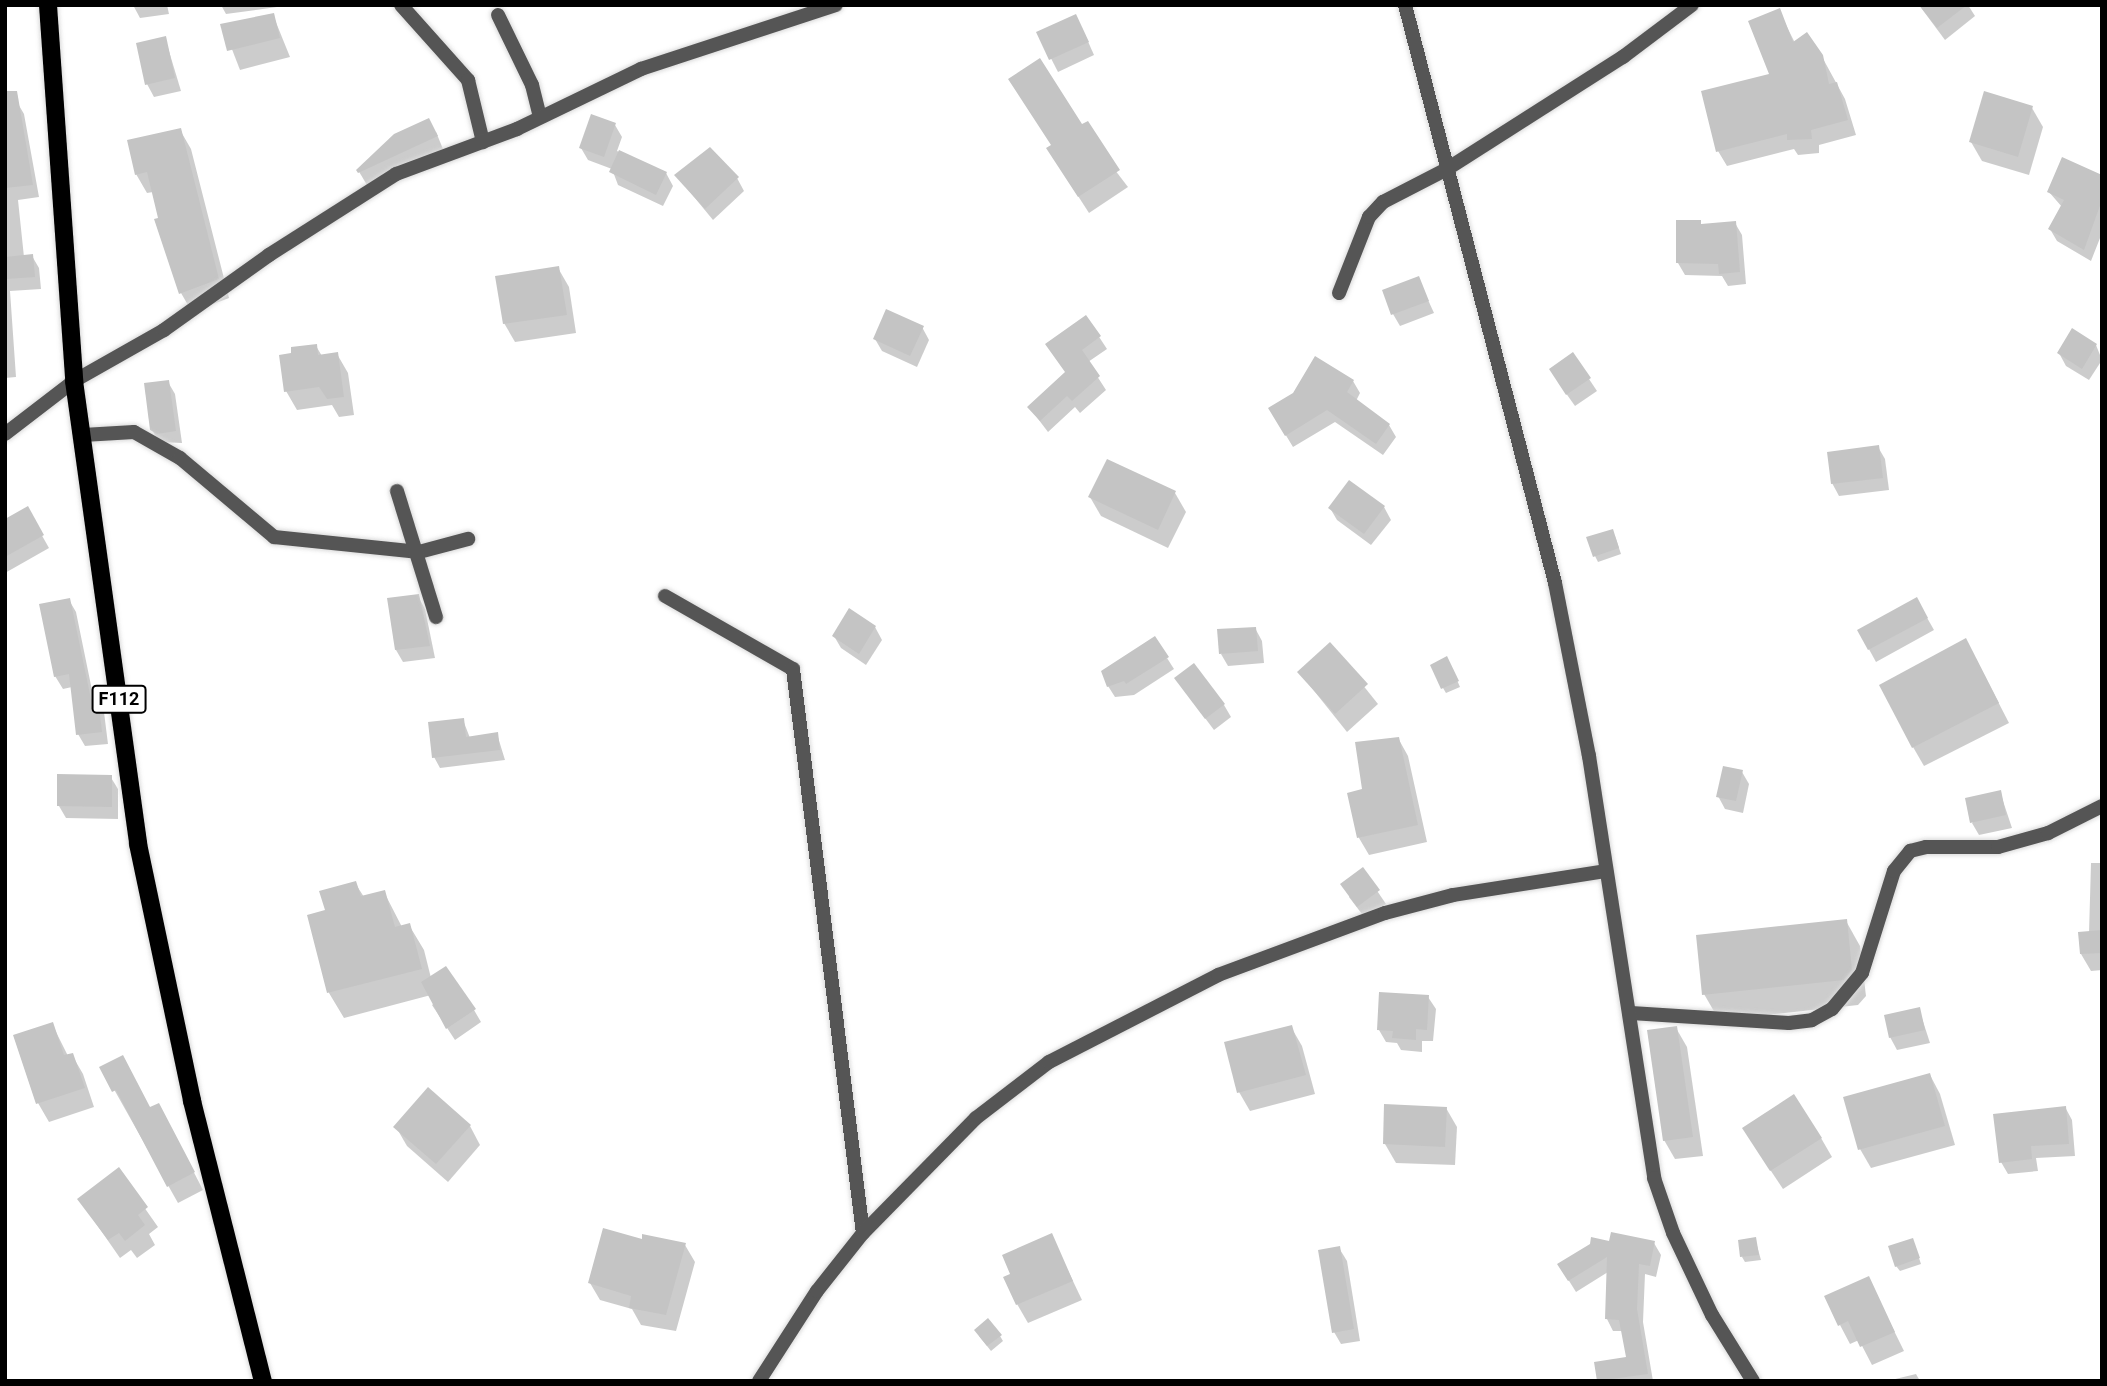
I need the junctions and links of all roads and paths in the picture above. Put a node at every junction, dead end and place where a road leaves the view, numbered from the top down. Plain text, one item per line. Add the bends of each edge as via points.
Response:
1 (48, 5) edge
2 (401, 5) edge
3 (836, 5) edge
4 (1405, 5) edge
5 (1692, 5) edge
6 (498, 15) dead end
7 (540, 117) junction
8 (483, 142) junction
9 (1447, 169) junction
10 (1339, 293) dead end
11 (74, 381) junction
12 (5, 434) edge
13 (83, 435) junction
14 (397, 491) dead end
15 (468, 540) dead end
16 (419, 552) junction
17 (665, 596) dead end
18 (436, 617) dead end
19 (2102, 806) edge
20 (1606, 871) junction
21 (1631, 1013) junction
22 (863, 1233) junction
23 (263, 1381) edge
24 (759, 1381) edge
25 (1753, 1381) edge

1 - 11 main road, F112
2 - 8 street via 468,80
3 - 7 street via 641,69
4 - 9 street
5 - 9 street via 1623,57
6 - 7 street via 532,85
7 - 8 street
8 - 11 street via 396,174 278,248 164,330
9 - 10 street via 1383,202 1369,217
9 - 20 street via 1555,583
11 - 12 street
11 - 13 main road, F112
13 - 16 street via 134,432 180,458 274,537
13 - 23 main road, F112 via 138,844 192,1101
14 - 16 street
15 - 16 street
16 - 18 street
17 - 22 street via 793,669
19 - 21 street via 2048,833 1998,847 1910,851 1894,870 1862,973 1832,1009 1812,1020 1789,1023
20 - 21 street
20 - 22 street via 1453,895 1385,913 1218,975 1111,1027 1049,1062 976,1118
21 - 25 street via 1654,1178 1673,1233 1712,1315
22 - 24 street via 817,1291

